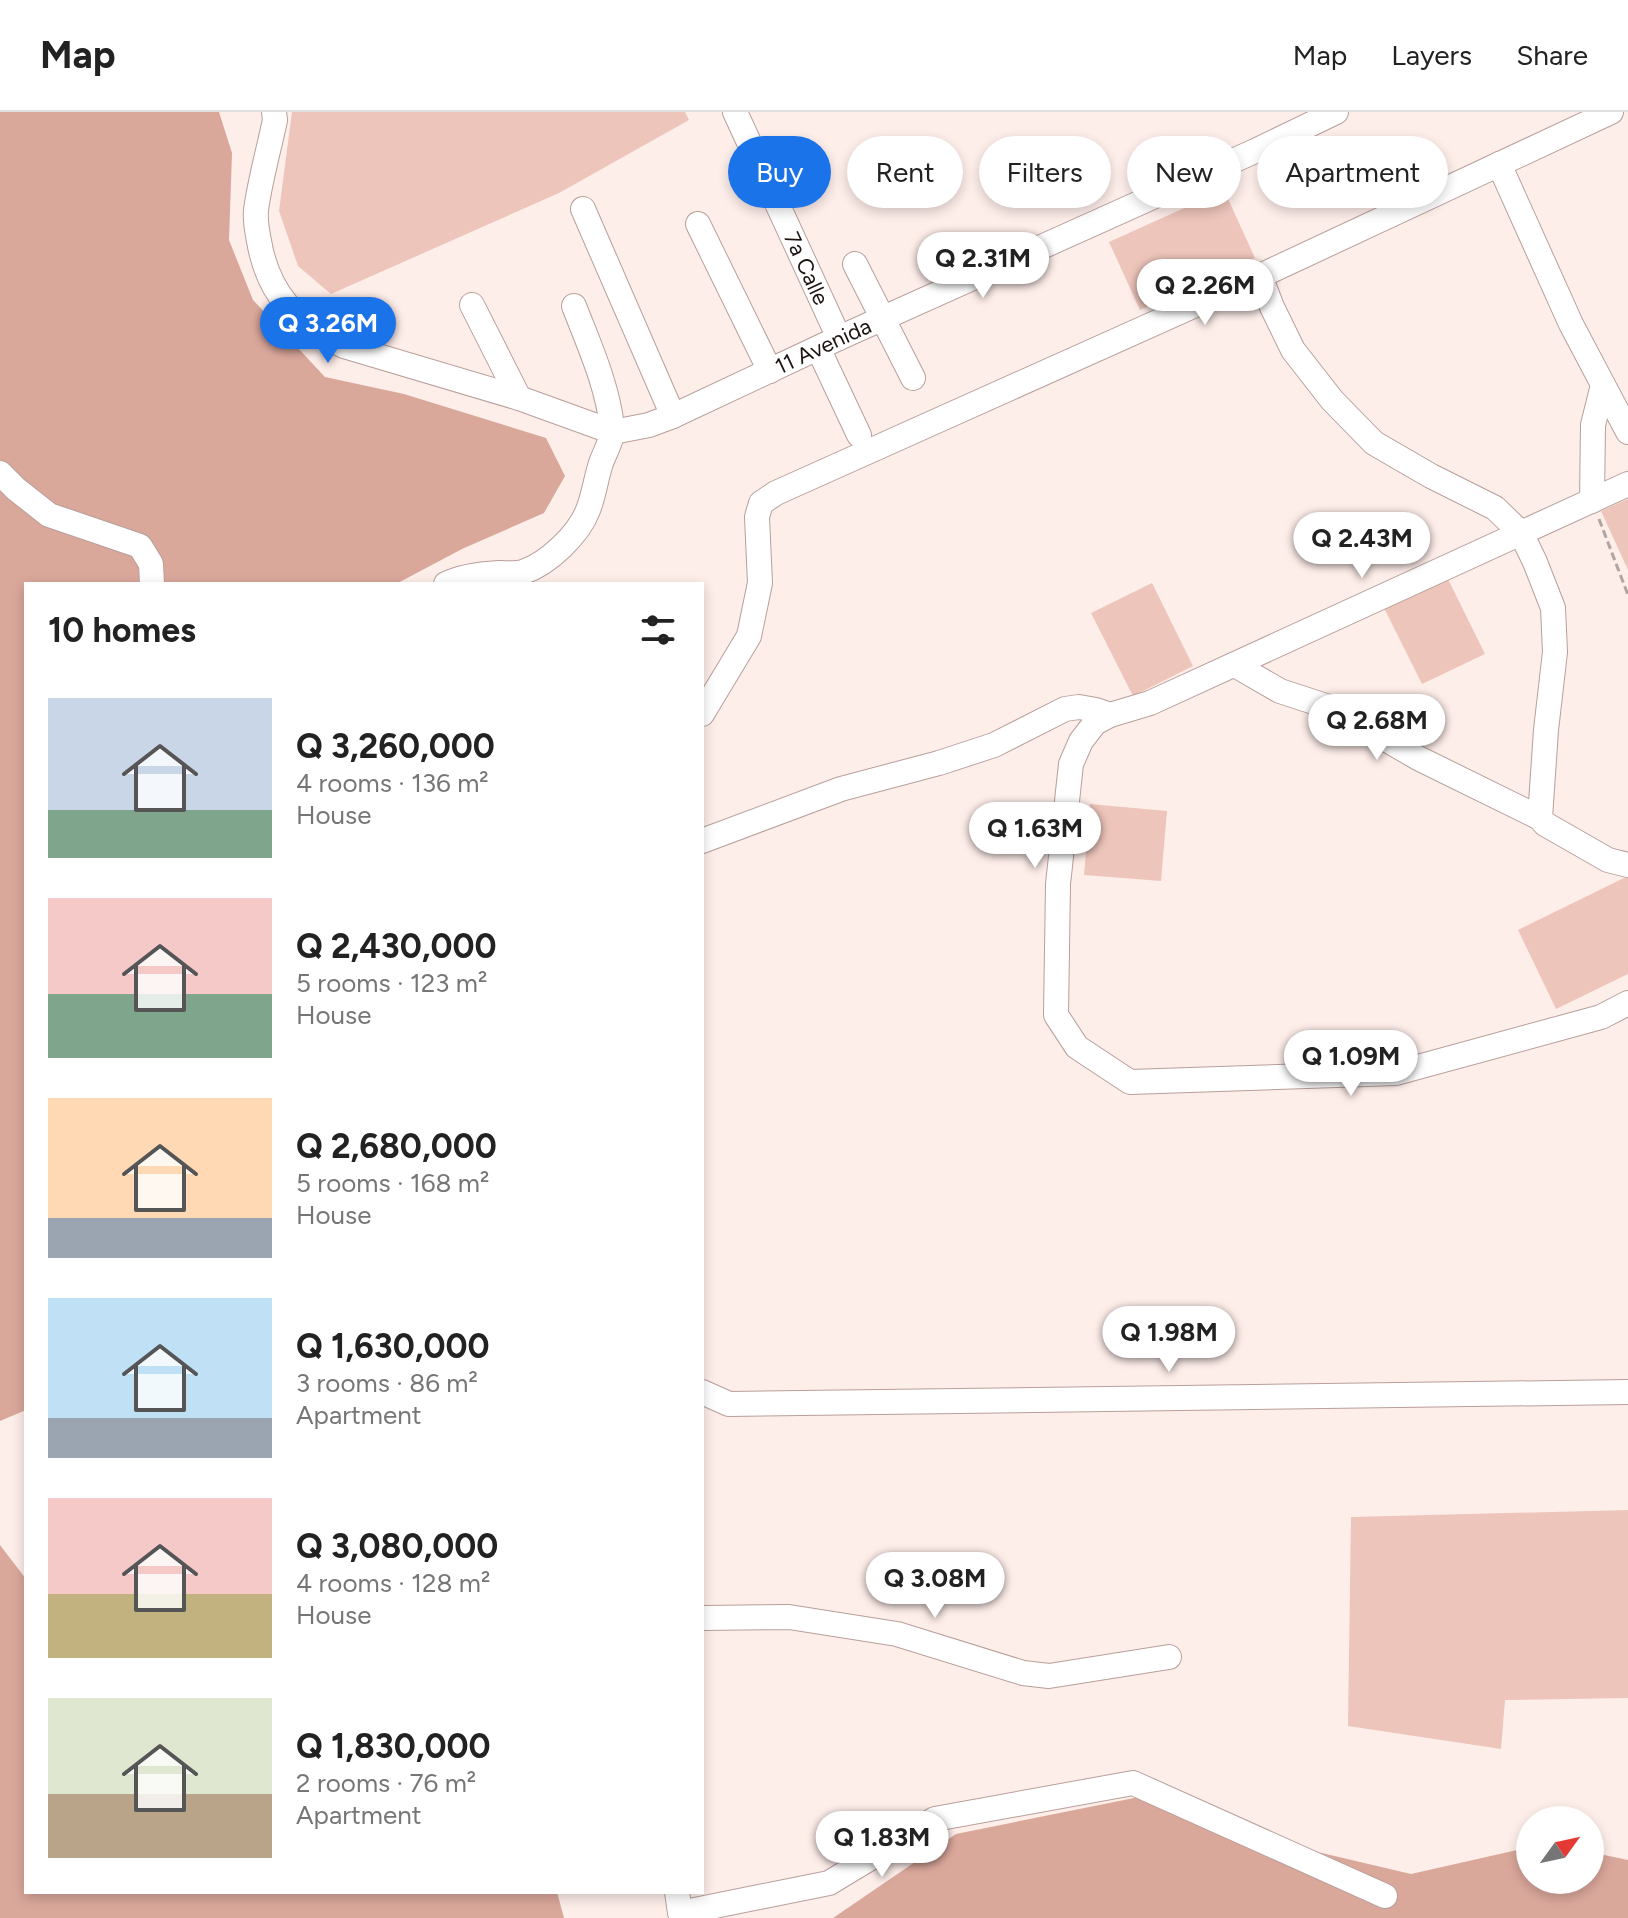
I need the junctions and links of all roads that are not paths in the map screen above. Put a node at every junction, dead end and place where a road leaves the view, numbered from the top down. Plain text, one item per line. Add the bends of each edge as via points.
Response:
1 (274, 112) edge
2 (735, 112) edge
3 (1336, 112) edge
4 (1611, 112) edge
5 (1499, 164) junction
6 (583, 209) dead end
7 (698, 224) dead end
8 (855, 264) dead end
9 (1260, 276) junction
10 (472, 305) dead end
11 (574, 306) dead end
12 (883, 319) junction
13 (829, 343) junction
14 (770, 371) junction
15 (913, 378) dead end
16 (1603, 385) junction
17 (519, 398) junction
18 (673, 416) junction
19 (613, 432) junction
20 (1628, 432) edge
21 (859, 435) dead end
22 (0, 473) edge
23 (1628, 484) edge
24 (1592, 501) junction
25 (1521, 533) junction
26 (152, 582) edge
27 (450, 582) edge
28 (1235, 665) junction
29 (704, 711) edge
30 (1110, 715) junction
31 (1540, 818) junction
32 (704, 840) edge
33 (1628, 865) edge
34 (1628, 1003) edge
35 (1628, 1392) edge
36 (704, 1393) edge
37 (704, 1618) edge
38 (1169, 1657) dead end
39 (677, 1894) edge
40 (1385, 1896) dead end

1 - 17 street via 256,213 267,271 286,305 298,319 344,346
2 - 13 street, 7a Calle
3 - 12 street, 11 Avenida
4 - 5 street
5 - 9 street
5 - 16 street
6 - 18 street
7 - 14 street
8 - 12 street
9 - 25 street via 1293,350 1374,443 1495,508
9 - 29 street via 761,503 760,583 749,636
10 - 17 street
11 - 19 street via 604,386
12 - 13 street, 11 Avenida
12 - 15 street
13 - 14 street, 11 Avenida
13 - 21 street, 7a Calle
14 - 18 street, 11 Avenida
16 - 20 street
16 - 24 street via 1593,425
17 - 19 street
18 - 19 street, 11 Avenida
19 - 27 street via 589,509 553,555 523,572
22 - 26 street via 49,515 140,546 151,564
23 - 24 street
24 - 25 street
25 - 28 street
25 - 31 street via 1553,608 1555,652
28 - 30 street
28 - 31 street via 1280,691 1332,708
30 - 32 street via 1065,709 994,745 841,789
30 - 34 street via 1095,723 1071,764 1058,884 1056,1015 1077,1047 1130,1082 1396,1073 1601,1017
31 - 33 street via 1608,860
35 - 36 street via 729,1404
37 - 38 street via 789,1617 897,1634 1036,1675
39 - 40 street via 680,1913 829,1883 935,1819 1133,1783

